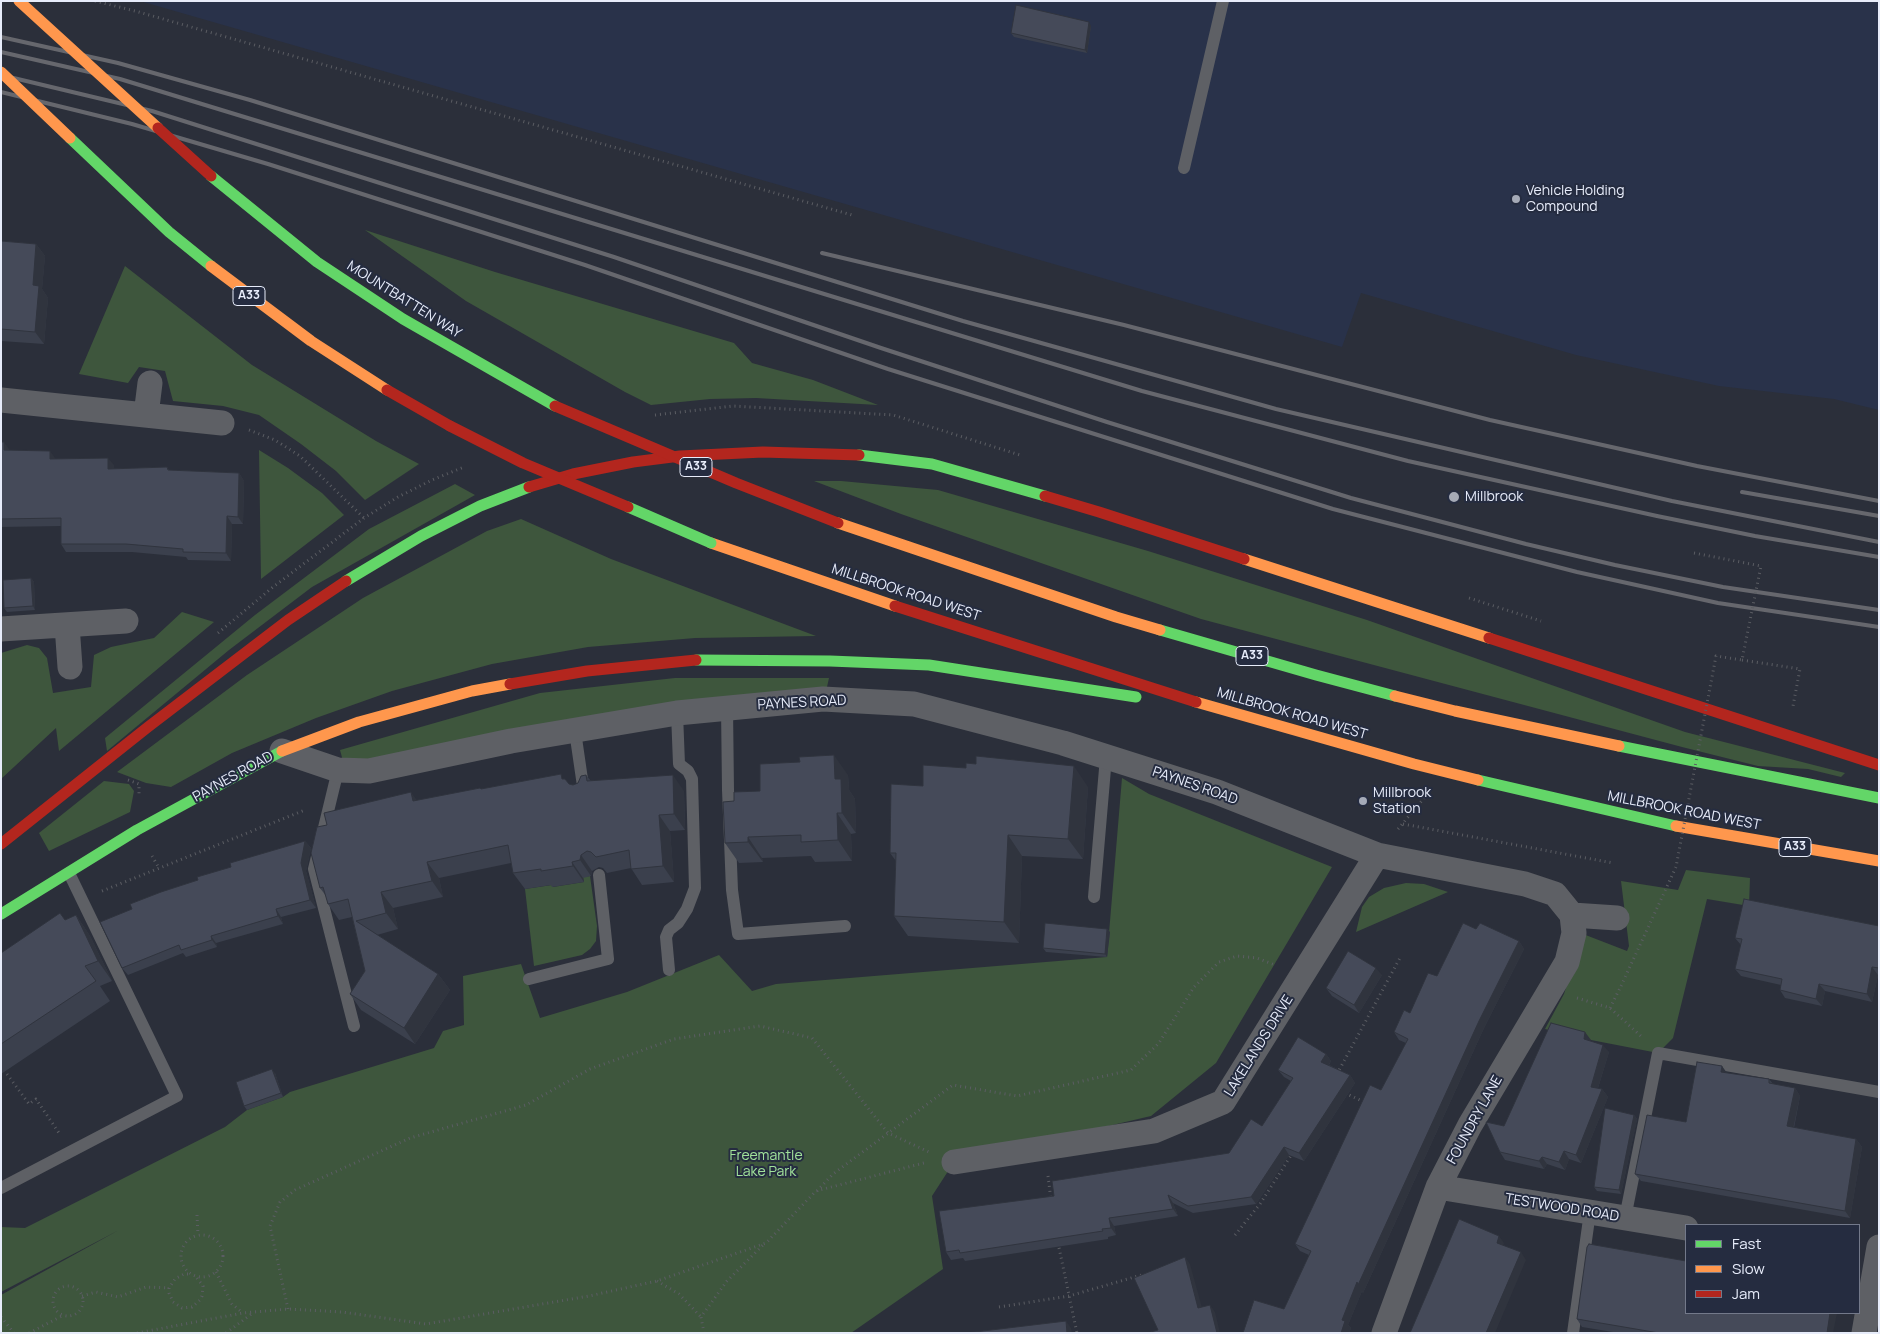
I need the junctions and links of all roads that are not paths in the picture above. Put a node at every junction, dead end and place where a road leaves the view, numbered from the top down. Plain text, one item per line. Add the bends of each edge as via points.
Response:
1 (19, 1) edge
2 (1223, 1) edge
3 (1, 72) edge
4 (1184, 168) dead end
5 (150, 383) dead end
6 (1, 400) edge
7 (146, 415) junction
8 (222, 423) road end
9 (126, 621) dead end
10 (67, 624) junction
11 (1, 629) edge
12 (70, 667) dead end
13 (727, 707) junction
14 (1220, 709) junction
15 (677, 713) junction
16 (574, 731) junction
17 (282, 751) junction
18 (1106, 757) junction
19 (1879, 765) edge
20 (338, 770) junction
21 (584, 793) edge
22 (1879, 798) edge
23 (1, 844) edge
24 (1377, 855) junction
25 (1879, 861) edge
26 (69, 874) junction
27 (599, 875) edge
28 (1094, 897) dead end
29 (1, 914) edge
30 (1572, 915) junction
31 (1617, 918) dead end
32 (846, 926) dead end
33 (669, 970) dead end
34 (530, 979) dead end
35 (354, 1026) edge
36 (1879, 1092) edge
37 (954, 1162) road end
38 (1438, 1187) junction
39 (1, 1188) edge
40 (1590, 1212) junction
41 (1625, 1218) junction
42 (1685, 1228) edge
43 (1873, 1256) edge
44 (1384, 1333) edge
45 (1573, 1333) edge
46 (1864, 1333) edge

1 - 22 main road, MOUNTBATTEN WAY / A33, bridge via 212,176 317,262 403,319 555,406 736,484 838,524 1116,617 1316,675 1455,711
2 - 4 lane
3 - 14 main road, MILLBROOK ROAD WEST / A33, bridge via 169,232 241,290 376,384 450,426 523,463 711,543 849,591
5 - 7 street
6 - 7 street
7 - 8 street
9 - 10 street
10 - 11 street
10 - 12 street
13 - 15 street, PAYNES ROAD
13 - 18 street, PAYNES ROAD via 823,699 914,704
13 - 32 lane via 732,890 738,934
14 - 17 main road via 929,665 689,660 587,671 472,691 359,722
14 - 25 main road, MILLBROOK ROAD WEST / A33 via 1446,772 1634,818
15 - 16 street, PAYNES ROAD
15 - 33 lane via 680,764 692,779 695,888 687,909 666,937
16 - 20 street, PAYNES ROAD via 369,771
16 - 21 lane
17 - 20 street, PAYNES ROAD
17 - 26 main road, PAYNES ROAD via 137,830
18 - 24 street, PAYNES ROAD via 1217,792
18 - 28 lane
19 - 23 main road via 1108,515 932,464 871,455 763,452 680,456 573,474 518,490 421,536 288,620
20 - 35 lane via 314,869
24 - 30 street, PAYNES ROAD via 1525,884 1555,894
24 - 37 street, LAKELANDS DRIVE via 1223,1102 1154,1131
26 - 29 main road, PAYNES ROAD
26 - 39 lane via 177,1096
27 - 34 lane via 608,959
30 - 31 street
30 - 38 street, FOUNDRY LANE via 1574,933 1567,962 1470,1125
36 - 41 lane via 1658,1053
38 - 40 street, TESTWOOD ROAD
38 - 44 street, FOUNDRY LANE
40 - 41 street, TESTWOOD ROAD
40 - 45 lane
41 - 42 street, TESTWOOD ROAD
43 - 46 street

